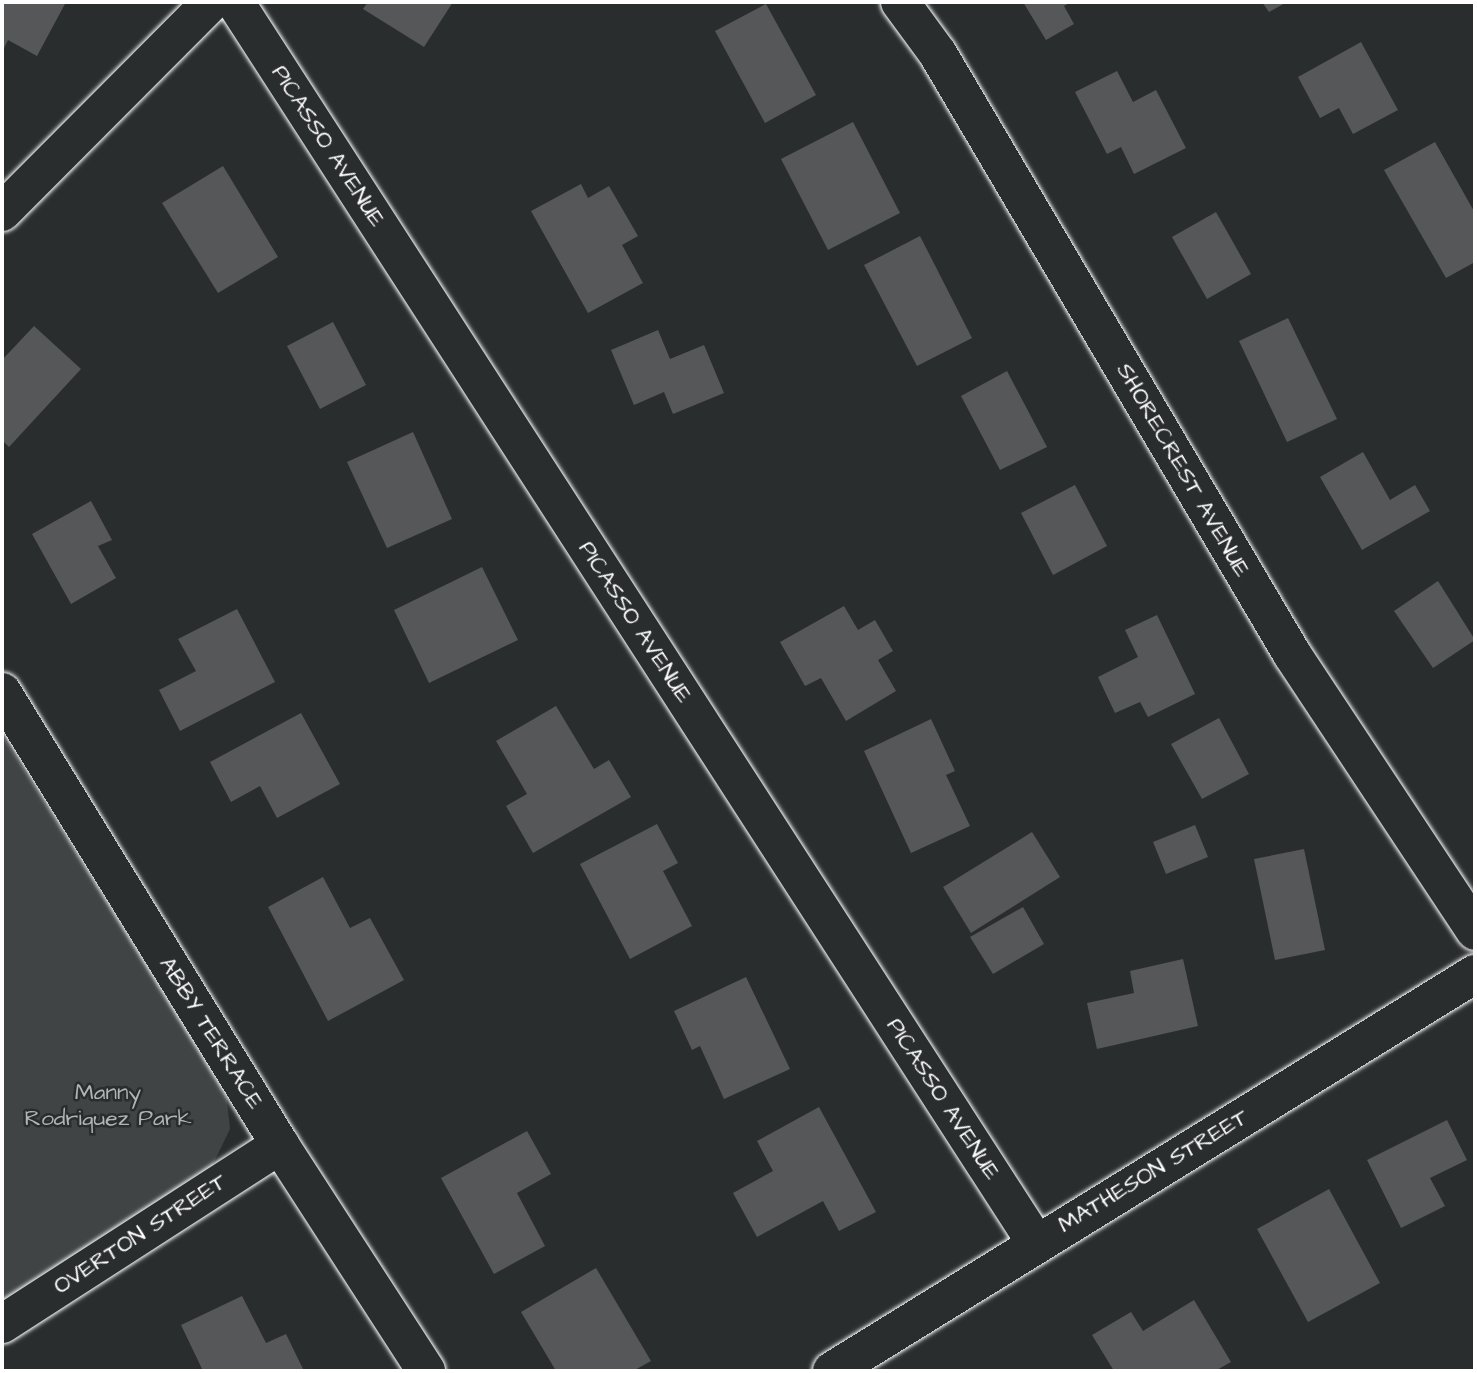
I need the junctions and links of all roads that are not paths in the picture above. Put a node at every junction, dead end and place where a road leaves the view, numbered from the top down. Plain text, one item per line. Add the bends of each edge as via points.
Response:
1 (211, 2) edge
2 (235, 2) edge
3 (900, 2) edge
4 (2, 212) edge
5 (2, 692) edge
6 (1475, 932) edge
7 (1475, 974) edge
8 (280, 1144) junction
9 (1036, 1243) junction
10 (2, 1324) edge
11 (426, 1371) edge
12 (832, 1371) edge

1 - 4 street
2 - 9 street, PICASSO AVENUE
3 - 6 street, SHORECREST AVENUE via 938,54 1292,654
5 - 8 street, ABBY TERRACE
7 - 9 street, MATHESON STREET
8 - 10 street, OVERTON STREET
8 - 11 street, ABBY TERRACE
9 - 12 street, MATHESON STREET

